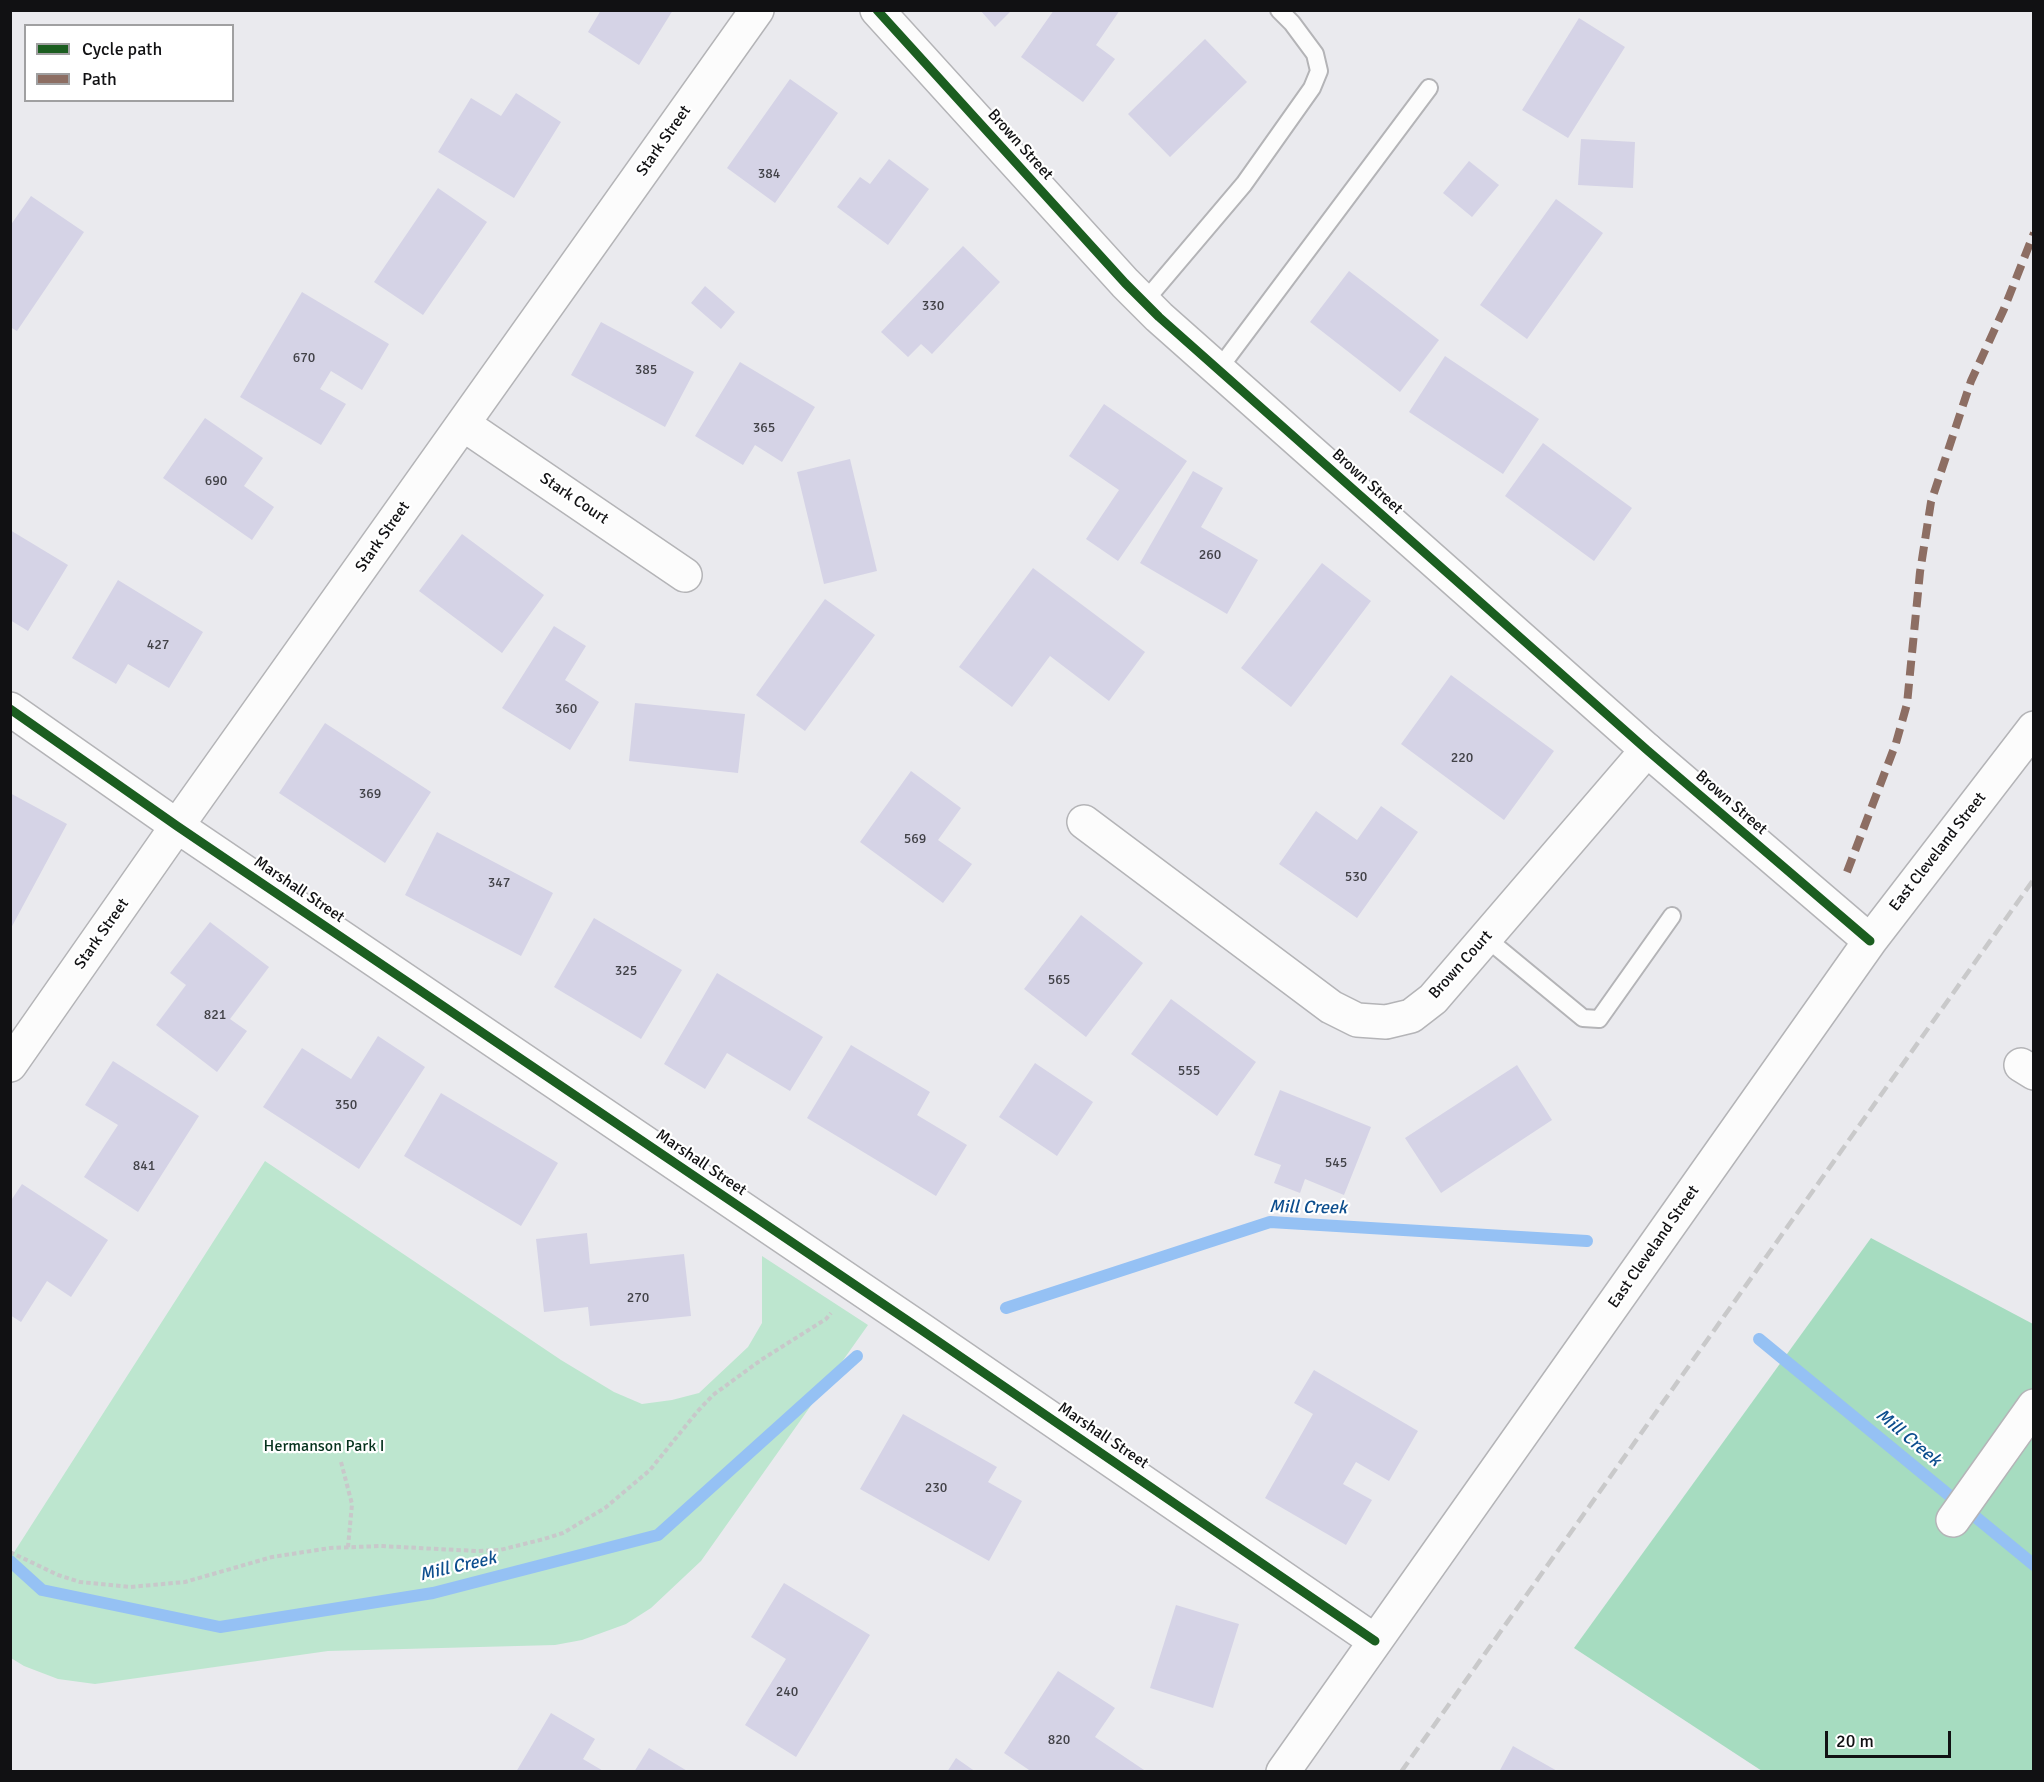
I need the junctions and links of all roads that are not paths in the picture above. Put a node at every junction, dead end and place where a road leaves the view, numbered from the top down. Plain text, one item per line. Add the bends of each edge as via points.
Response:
1 (757, 10) edge
2 (877, 10) edge
3 (1279, 10) edge
4 (1429, 88) dead end
5 (1144, 303) junction
6 (1218, 370) junction
7 (463, 424) junction
8 (685, 575) dead end
9 (10, 709) edge
10 (2034, 728) edge
11 (1647, 750) junction
12 (1084, 822) dead end
13 (177, 826) junction
14 (1672, 916) dead end
15 (1486, 938) junction
16 (1870, 941) junction
17 (10, 1065) edge
18 (2034, 1406) edge
19 (1953, 1520) dead end
20 (1375, 1641) junction
21 (1283, 1772) edge

1 - 7 street, Stark Street
2 - 5 street, Brown Street
3 - 5 lane via 1315,54 1319,71 1312,88 1245,184
4 - 6 lane
5 - 6 street, Brown Street
6 - 11 street, Brown Street
7 - 8 street, Stark Court
7 - 13 street, Stark Street
9 - 13 street, Marshall Street
10 - 16 street, East Cleveland Street
11 - 15 street, Brown Court
11 - 16 street, Brown Street
12 - 15 street, Brown Court via 1331,1007 1357,1020 1386,1023 1411,1016 1433,999
13 - 17 street, Stark Street
13 - 20 street, Marshall Street
14 - 15 lane via 1599,1019 1583,1018
16 - 20 street, East Cleveland Street
18 - 19 street
20 - 21 street, East Cleveland Street

